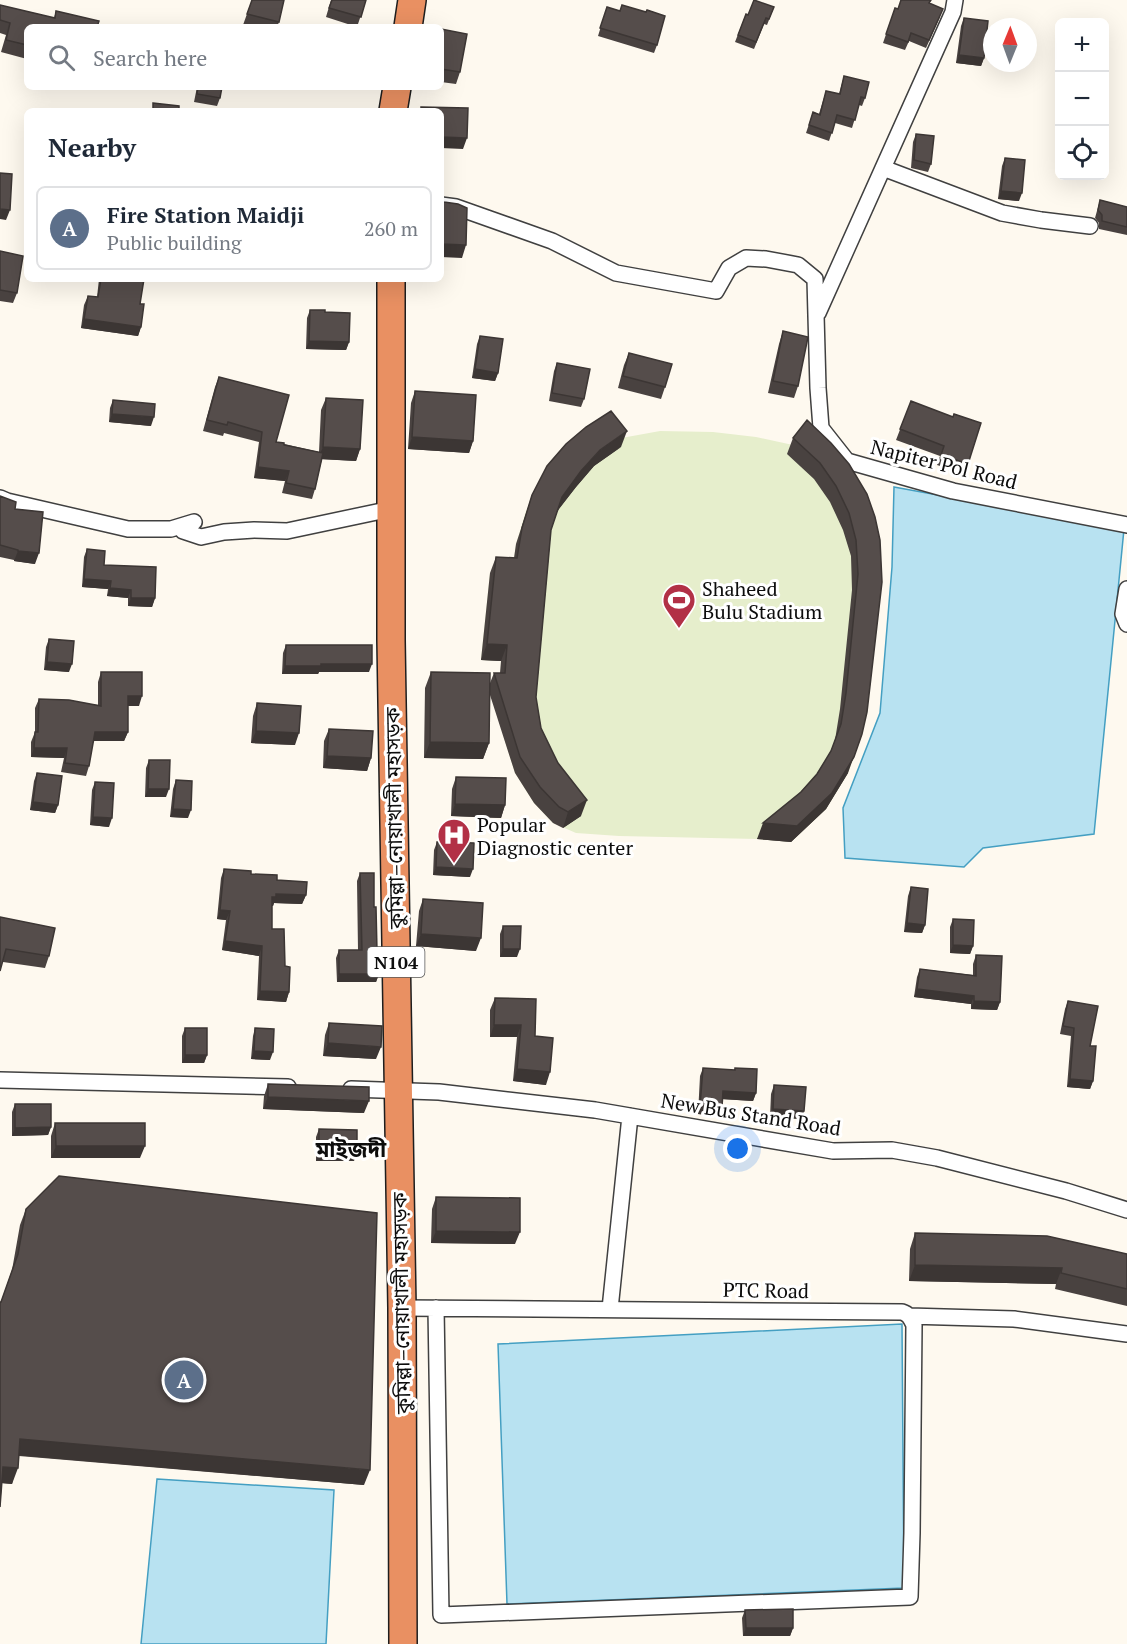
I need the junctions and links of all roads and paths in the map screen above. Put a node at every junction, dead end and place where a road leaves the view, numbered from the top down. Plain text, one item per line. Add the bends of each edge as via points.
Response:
1 (412, 0) edge
2 (955, 0) edge
3 (408, 24) edge
4 (396, 90) edge
5 (394, 108) edge
6 (883, 168) junction
7 (444, 205) edge
8 (1090, 226) dead end
9 (391, 282) edge
10 (816, 318) junction
11 (0, 498) edge
12 (391, 509) junction
13 (1127, 525) edge
14 (1127, 589) edge
15 (1127, 624) edge
16 (0, 1080) edge
17 (304, 1088) edge
18 (339, 1089) edge
19 (398, 1090) junction
20 (630, 1116) junction
21 (1127, 1210) edge
22 (402, 1308) junction
23 (436, 1308) junction
24 (610, 1309) junction
25 (909, 1316) junction
26 (1127, 1334) edge
27 (403, 1644) edge

1 - 3 highway
2 - 6 street
4 - 5 highway
6 - 8 street via 1002,213
6 - 10 street
7 - 10 street, Napiter Pol Road via 552,241 616,273 716,291 729,268 746,258 798,265 815,279
9 - 12 highway, কুমিল্লা–নোয়াখালী মহাসড়ক / N104
10 - 13 street, Napiter Pol Road via 821,428 847,461 953,491
11 - 12 street via 128,529 171,529 194,522 183,531 201,537 234,531 287,531
12 - 19 highway, কুমিল্লা–নোয়াখালী মহাসড়ক / N104
14 - 15 street
16 - 17 street
18 - 19 street, New Bus Stand Road
19 - 20 street, New Bus Stand Road
19 - 22 highway, কুমিল্লা–নোয়াখালী মহাসড়ক / N104
20 - 21 street, New Bus Stand Road via 833,1151 892,1150 937,1158
20 - 24 street
22 - 23 street, PTC Road
22 - 27 highway, কুমিল্লা–নোয়াখালী মহাসড়ক / N104
23 - 24 street, PTC Road
23 - 25 street via 441,1615 910,1597 914,1325
24 - 25 street, PTC Road via 902,1312
25 - 26 street, PTC Road via 1014,1319

